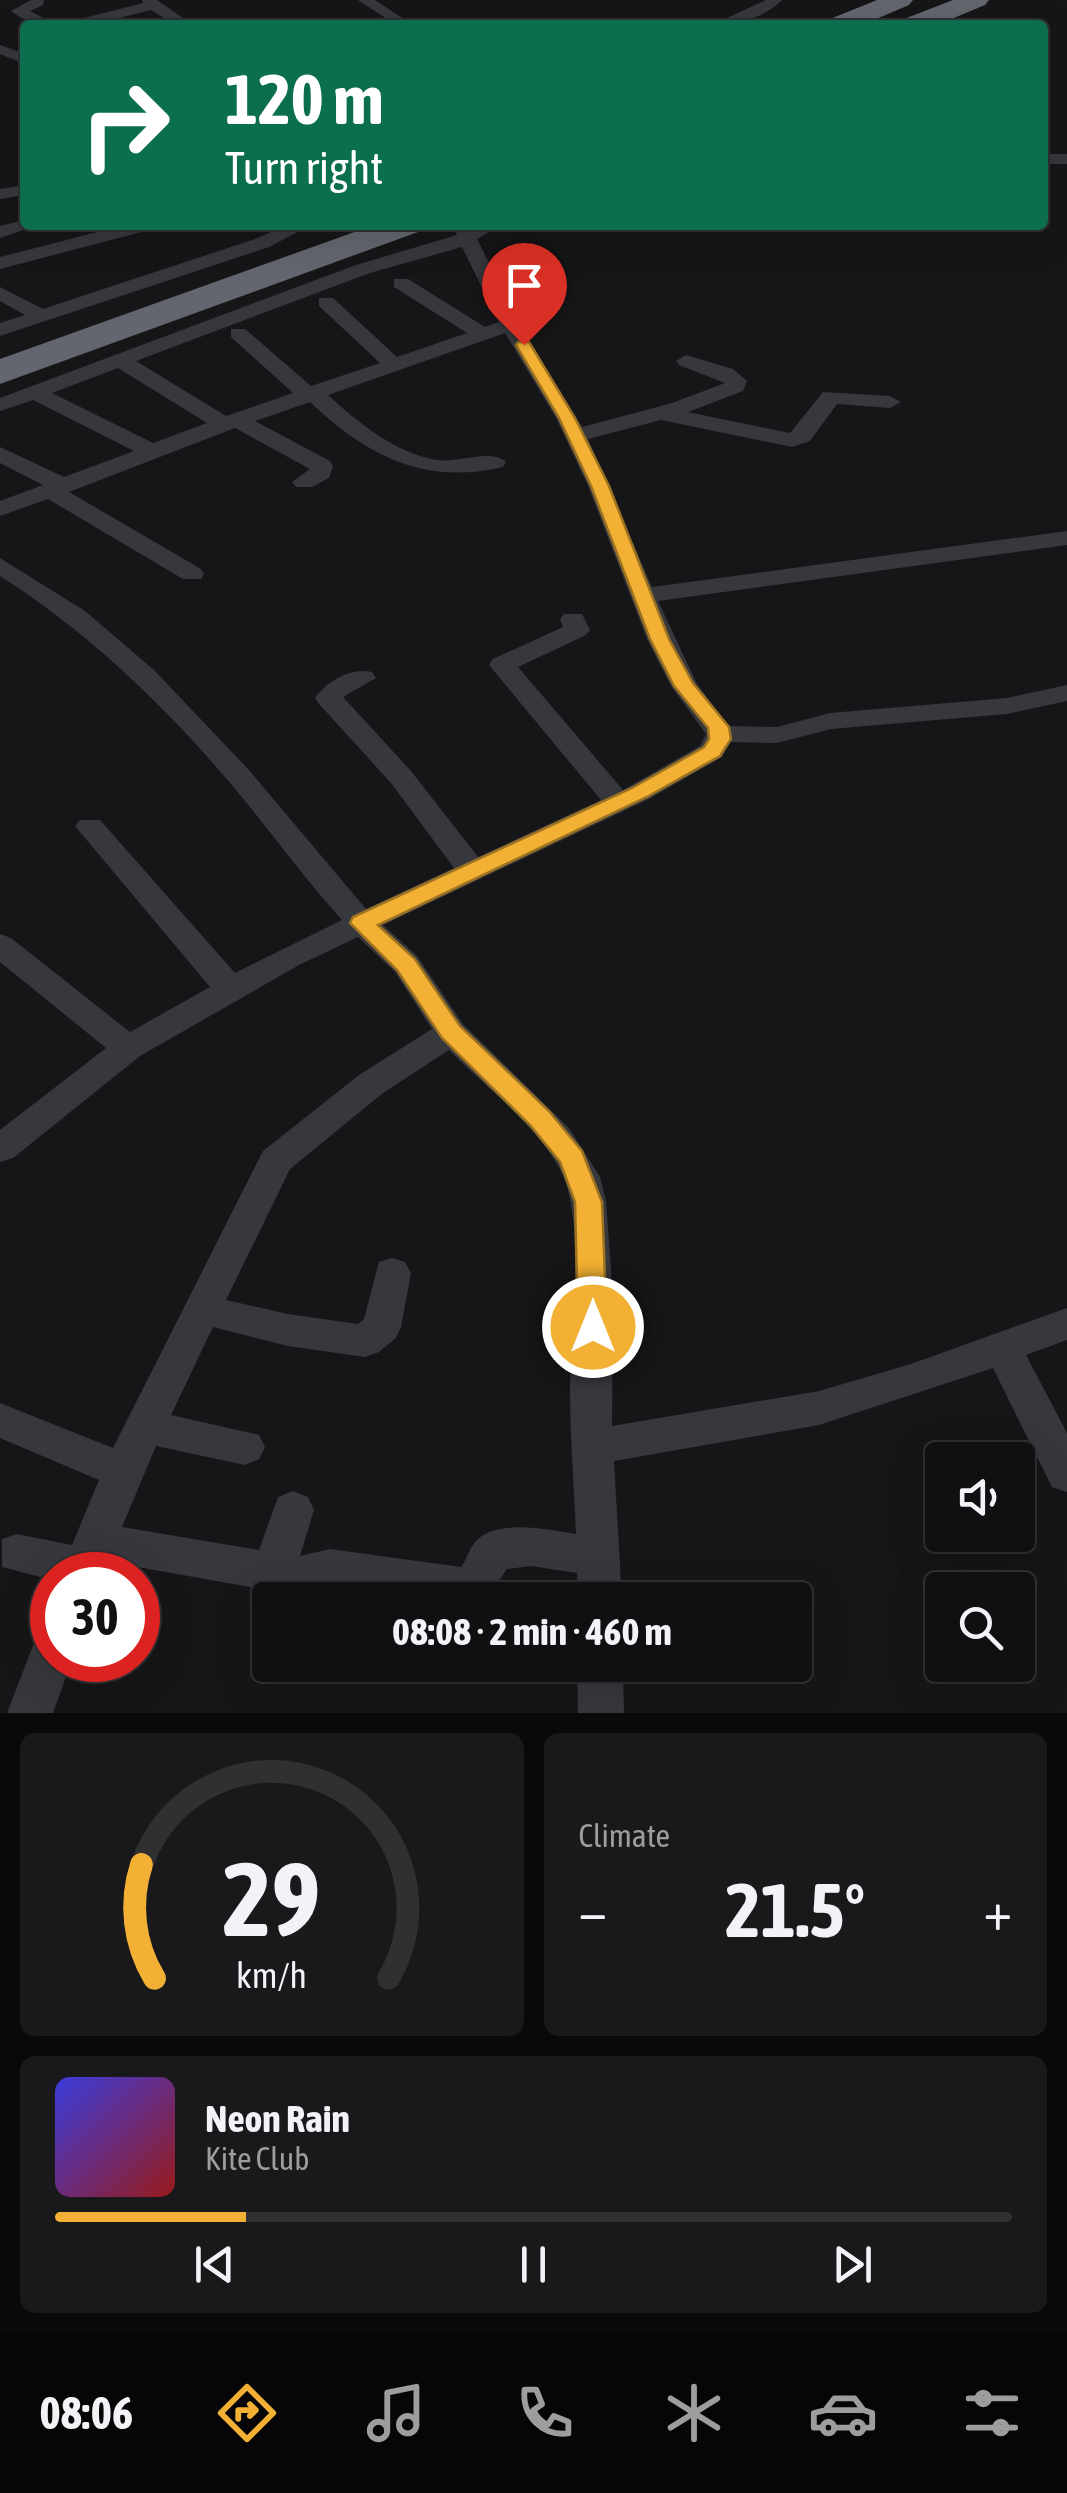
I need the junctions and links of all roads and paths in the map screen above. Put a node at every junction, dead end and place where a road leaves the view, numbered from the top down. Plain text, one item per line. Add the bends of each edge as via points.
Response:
1 (366, 0) edge
2 (900, 0) edge
3 (976, 0) edge
4 (774, 1) edge
5 (38, 2) edge
6 (153, 2) edge
7 (39, 20) edge
8 (83, 20) edge
9 (179, 20) edge
10 (398, 20) edge
11 (730, 20) edge
12 (851, 20) edge
13 (926, 20) edge
14 (128, 230) edge
15 (291, 230) edge
16 (340, 230) edge
17 (392, 230) edge
18 (472, 230) edge
19 (475, 230) edge
20 (0, 262) edge
21 (401, 283) dead end
22 (0, 292) edge
23 (326, 302) dead end
24 (41, 316) junction
25 (510, 325) junction
26 (0, 330) edge
27 (238, 333) dead end
28 (483, 334) junction
29 (0, 354) edge
30 (117, 358) junction
31 (686, 361) dead end
32 (394, 365) junction
33 (0, 372) edge
34 (33, 392) junction
35 (309, 393) junction
36 (890, 402) dead end
37 (0, 405) edge
38 (659, 412) junction
39 (230, 422) junction
40 (575, 436) junction
41 (152, 451) junction
42 (0, 454) edge
43 (494, 462) dead end
44 (304, 482) dead end
45 (58, 489) junction
46 (0, 509) edge
47 (1067, 538) edge
48 (0, 564) edge
49 (192, 574) dead end
50 (642, 596) junction
51 (573, 618) dead end
52 (363, 678) dead end
53 (1067, 693) edge
54 (720, 734) junction
55 (619, 802) junction
56 (90, 826) dead end
57 (477, 872) junction
58 (362, 923) junction
59 (0, 945) edge
60 (230, 989) junction
61 (451, 1032) junction
62 (128, 1048) junction
63 (1, 1146) edge
64 (392, 1273) dead end
65 (201, 1309) junction
66 (1067, 1324) edge
67 (1003, 1348) junction
68 (0, 1420) edge
69 (146, 1427) junction
70 (245, 1447) dead end
71 (595, 1447) junction
72 (123, 1470) junction
73 (1067, 1474) edge
74 (293, 1510) dead end
75 (91, 1552) edge
76 (17, 1553) dead end
77 (30, 1554) edge
78 (160, 1556) edge
79 (598, 1556) junction
80 (274, 1570) junction
81 (599, 1582) edge
82 (41, 1682) edge
83 (600, 1682) edge
84 (30, 1713) edge
85 (600, 1713) edge

1 - 10 street
2 - 12 highway
3 - 13 highway
4 - 11 street
5 - 7 street via 18,11
6 - 8 street
6 - 9 street
14 - 20 street
15 - 24 street
16 - 29 highway
17 - 33 highway
18 - 30 street
19 - 25 street
21 - 28 street
22 - 24 street
23 - 32 street
24 - 26 street
25 - 28 street
25 - 40 street
27 - 35 street
28 - 32 street
30 - 34 street
30 - 39 street
31 - 38 street via 732,376 736,386
32 - 35 street
34 - 37 street
34 - 41 street
35 - 39 street
35 - 43 street via 418,462
36 - 38 street via 831,397 792,440
38 - 40 street
39 - 41 street
39 - 44 street via 322,466
40 - 50 street
41 - 45 street
42 - 45 street
45 - 46 street
45 - 49 street
47 - 50 street
48 - 58 street via 92,626 152,678
50 - 54 street via 684,686
51 - 55 street via 577,630 502,665
52 - 57 street via 329,698
53 - 54 street via 1008,706 830,721 778,734
54 - 55 street via 712,751
55 - 57 street
56 - 60 street
57 - 58 street
58 - 60 street
58 - 61 street via 406,964
59 - 62 street
60 - 62 street
61 - 65 street via 371,1084 276,1160
61 - 71 street via 539,1118 582,1177 594,1297
62 - 63 street
64 - 65 street via 382,1326 366,1341
65 - 69 street
66 - 67 street
67 - 71 street via 819,1408
67 - 73 street
68 - 72 street
69 - 70 street
69 - 72 street
71 - 79 street
72 - 75 street
74 - 80 street
76 - 77 street
78 - 80 street
79 - 80 street via 531,1547 495,1551 482,1576 466,1588 330,1569 306,1577
79 - 81 street
82 - 84 street
83 - 85 street

